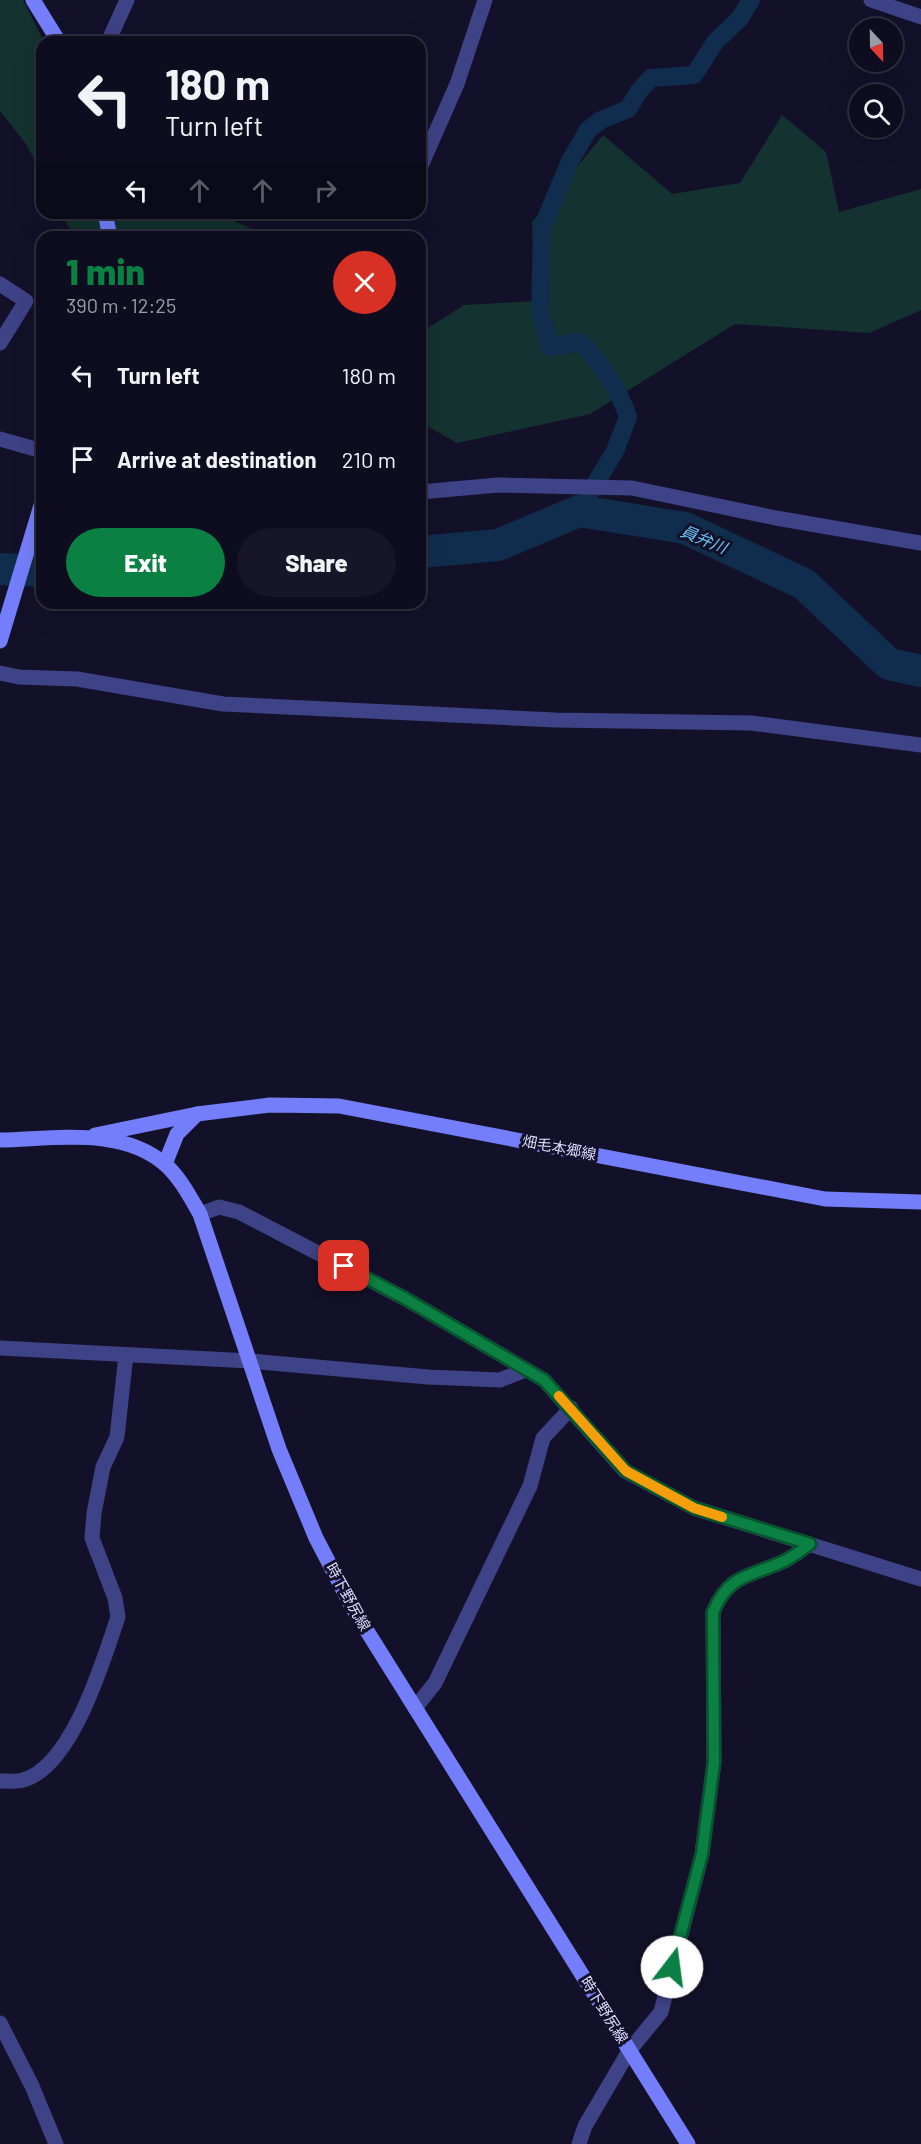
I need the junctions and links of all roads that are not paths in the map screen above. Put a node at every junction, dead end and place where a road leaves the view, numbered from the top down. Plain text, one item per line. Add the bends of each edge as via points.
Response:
1 (33, 0) edge
2 (127, 0) edge
3 (485, 0) edge
4 (871, 0) edge
5 (921, 17) edge
6 (55, 36) edge
7 (111, 36) edge
8 (426, 154) edge
9 (0, 284) edge
10 (0, 343) edge
11 (0, 439) edge
12 (36, 449) edge
13 (426, 491) edge
14 (36, 522) edge
15 (921, 543) edge
16 (0, 641) edge
17 (0, 673) edge
18 (921, 746) edge
19 (196, 1114) junction
20 (89, 1136) junction
21 (0, 1140) edge
22 (165, 1164) junction
23 (921, 1202) edge
24 (200, 1214) junction
25 (0, 1347) edge
26 (126, 1355) junction
27 (250, 1362) junction
28 (525, 1370) junction
29 (571, 1408) junction
30 (810, 1544) junction
31 (921, 1579) edge
32 (415, 1708) junction
33 (0, 1781) edge
34 (0, 2023) edge
35 (629, 2051) junction
36 (56, 2144) edge
37 (579, 2144) edge
38 (688, 2144) edge

1 - 6 main road
2 - 7 street
3 - 8 street via 457,84
4 - 5 street
9 - 10 street via 26,301
11 - 12 street
13 - 15 street via 498,485 632,488
14 - 16 main road
17 - 18 street via 76,679 223,704 555,720 751,723
19 - 20 main road, 畑毛本郷線
19 - 22 main road via 177,1134
19 - 23 main road, 畑毛本郷線 via 270,1105 339,1106 825,1199
20 - 21 main road, 時下野尻線
20 - 22 main road, 時下野尻線 via 134,1147
22 - 24 main road, 時下野尻線
24 - 27 main road, 時下野尻線
24 - 28 street via 219,1207 239,1212 406,1299
25 - 26 street
26 - 27 street
26 - 33 street via 117,1437 103,1467 92,1538 115,1598 118,1617 72,1737 44,1769 23,1780
27 - 28 street via 500,1380
27 - 32 main road, 時下野尻線 via 279,1449 316,1538 352,1607
28 - 29 street via 544,1380
29 - 30 street via 626,1471 694,1508
29 - 32 street via 543,1438 530,1486 435,1683
30 - 31 street
30 - 35 street via 783,1562 737,1579 721,1593 713,1612 714,1762 702,1854 661,2012
32 - 35 main road, 時下野尻線
34 - 36 street
35 - 37 street via 585,2126
35 - 38 main road, 時下野尻線

